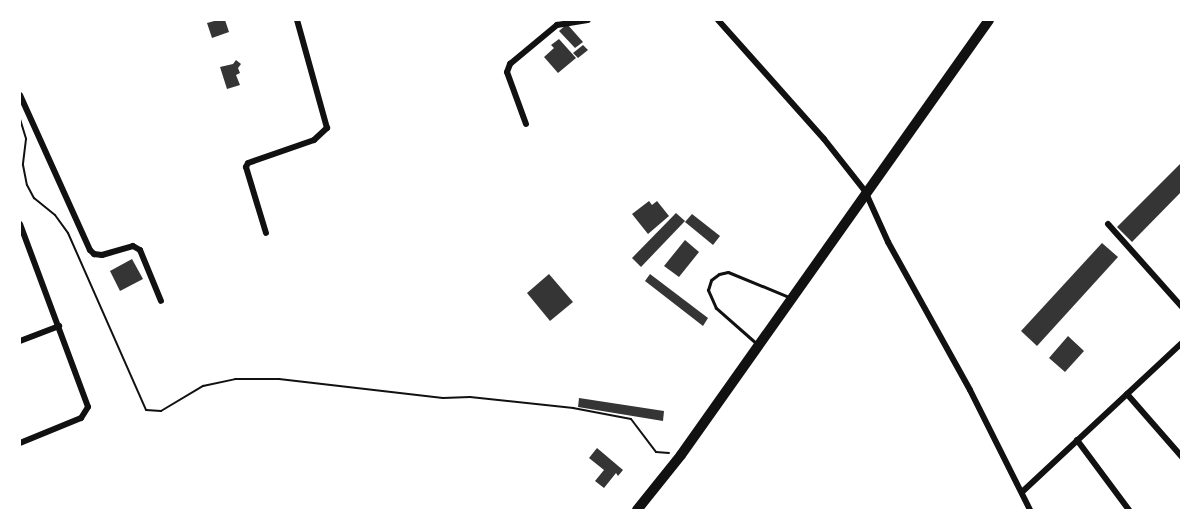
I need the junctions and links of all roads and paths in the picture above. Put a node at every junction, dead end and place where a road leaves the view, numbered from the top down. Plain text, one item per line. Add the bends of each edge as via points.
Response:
1 (297, 20) edge
2 (588, 20) edge
3 (718, 20) edge
4 (989, 20) edge
5 (20, 95) edge
6 (20, 119) edge
7 (526, 124) dead end
8 (865, 191) junction
9 (20, 224) edge
10 (1108, 224) dead end
11 (266, 233) dead end
12 (22, 237) edge
13 (791, 298) junction
14 (161, 301) dead end
15 (1182, 307) edge
16 (59, 326) junction
17 (20, 341) edge
18 (1182, 343) edge
19 (758, 345) junction
20 (1127, 394) junction
21 (1077, 440) junction
22 (20, 442) edge
23 (681, 455) junction
24 (1182, 457) edge
25 (1022, 492) junction
26 (637, 510) edge
27 (1030, 510) edge
28 (1129, 510) edge

1 - 11 street via 327,128 314,140 248,163
2 - 7 street via 557,25 510,64 507,72
3 - 8 street
4 - 8 main road
5 - 14 street via 90,250 102,255 133,246 140,249
6 - 23 path via 26,139 23,165 27,185 34,198 55,215 68,233 146,410 161,411 203,386 235,379 279,379 573,408 631,419 656,452
8 - 13 main road
8 - 25 street via 888,242
9 - 12 street
10 - 15 street
12 - 16 street
13 - 19 main road
13 - 19 lane via 728,272 711,280 708,290 716,308
16 - 17 street
16 - 22 street via 87,412 81,418
18 - 20 street
19 - 23 main road
20 - 21 street
20 - 24 street
21 - 25 street
21 - 28 street
23 - 26 main road
25 - 27 street

